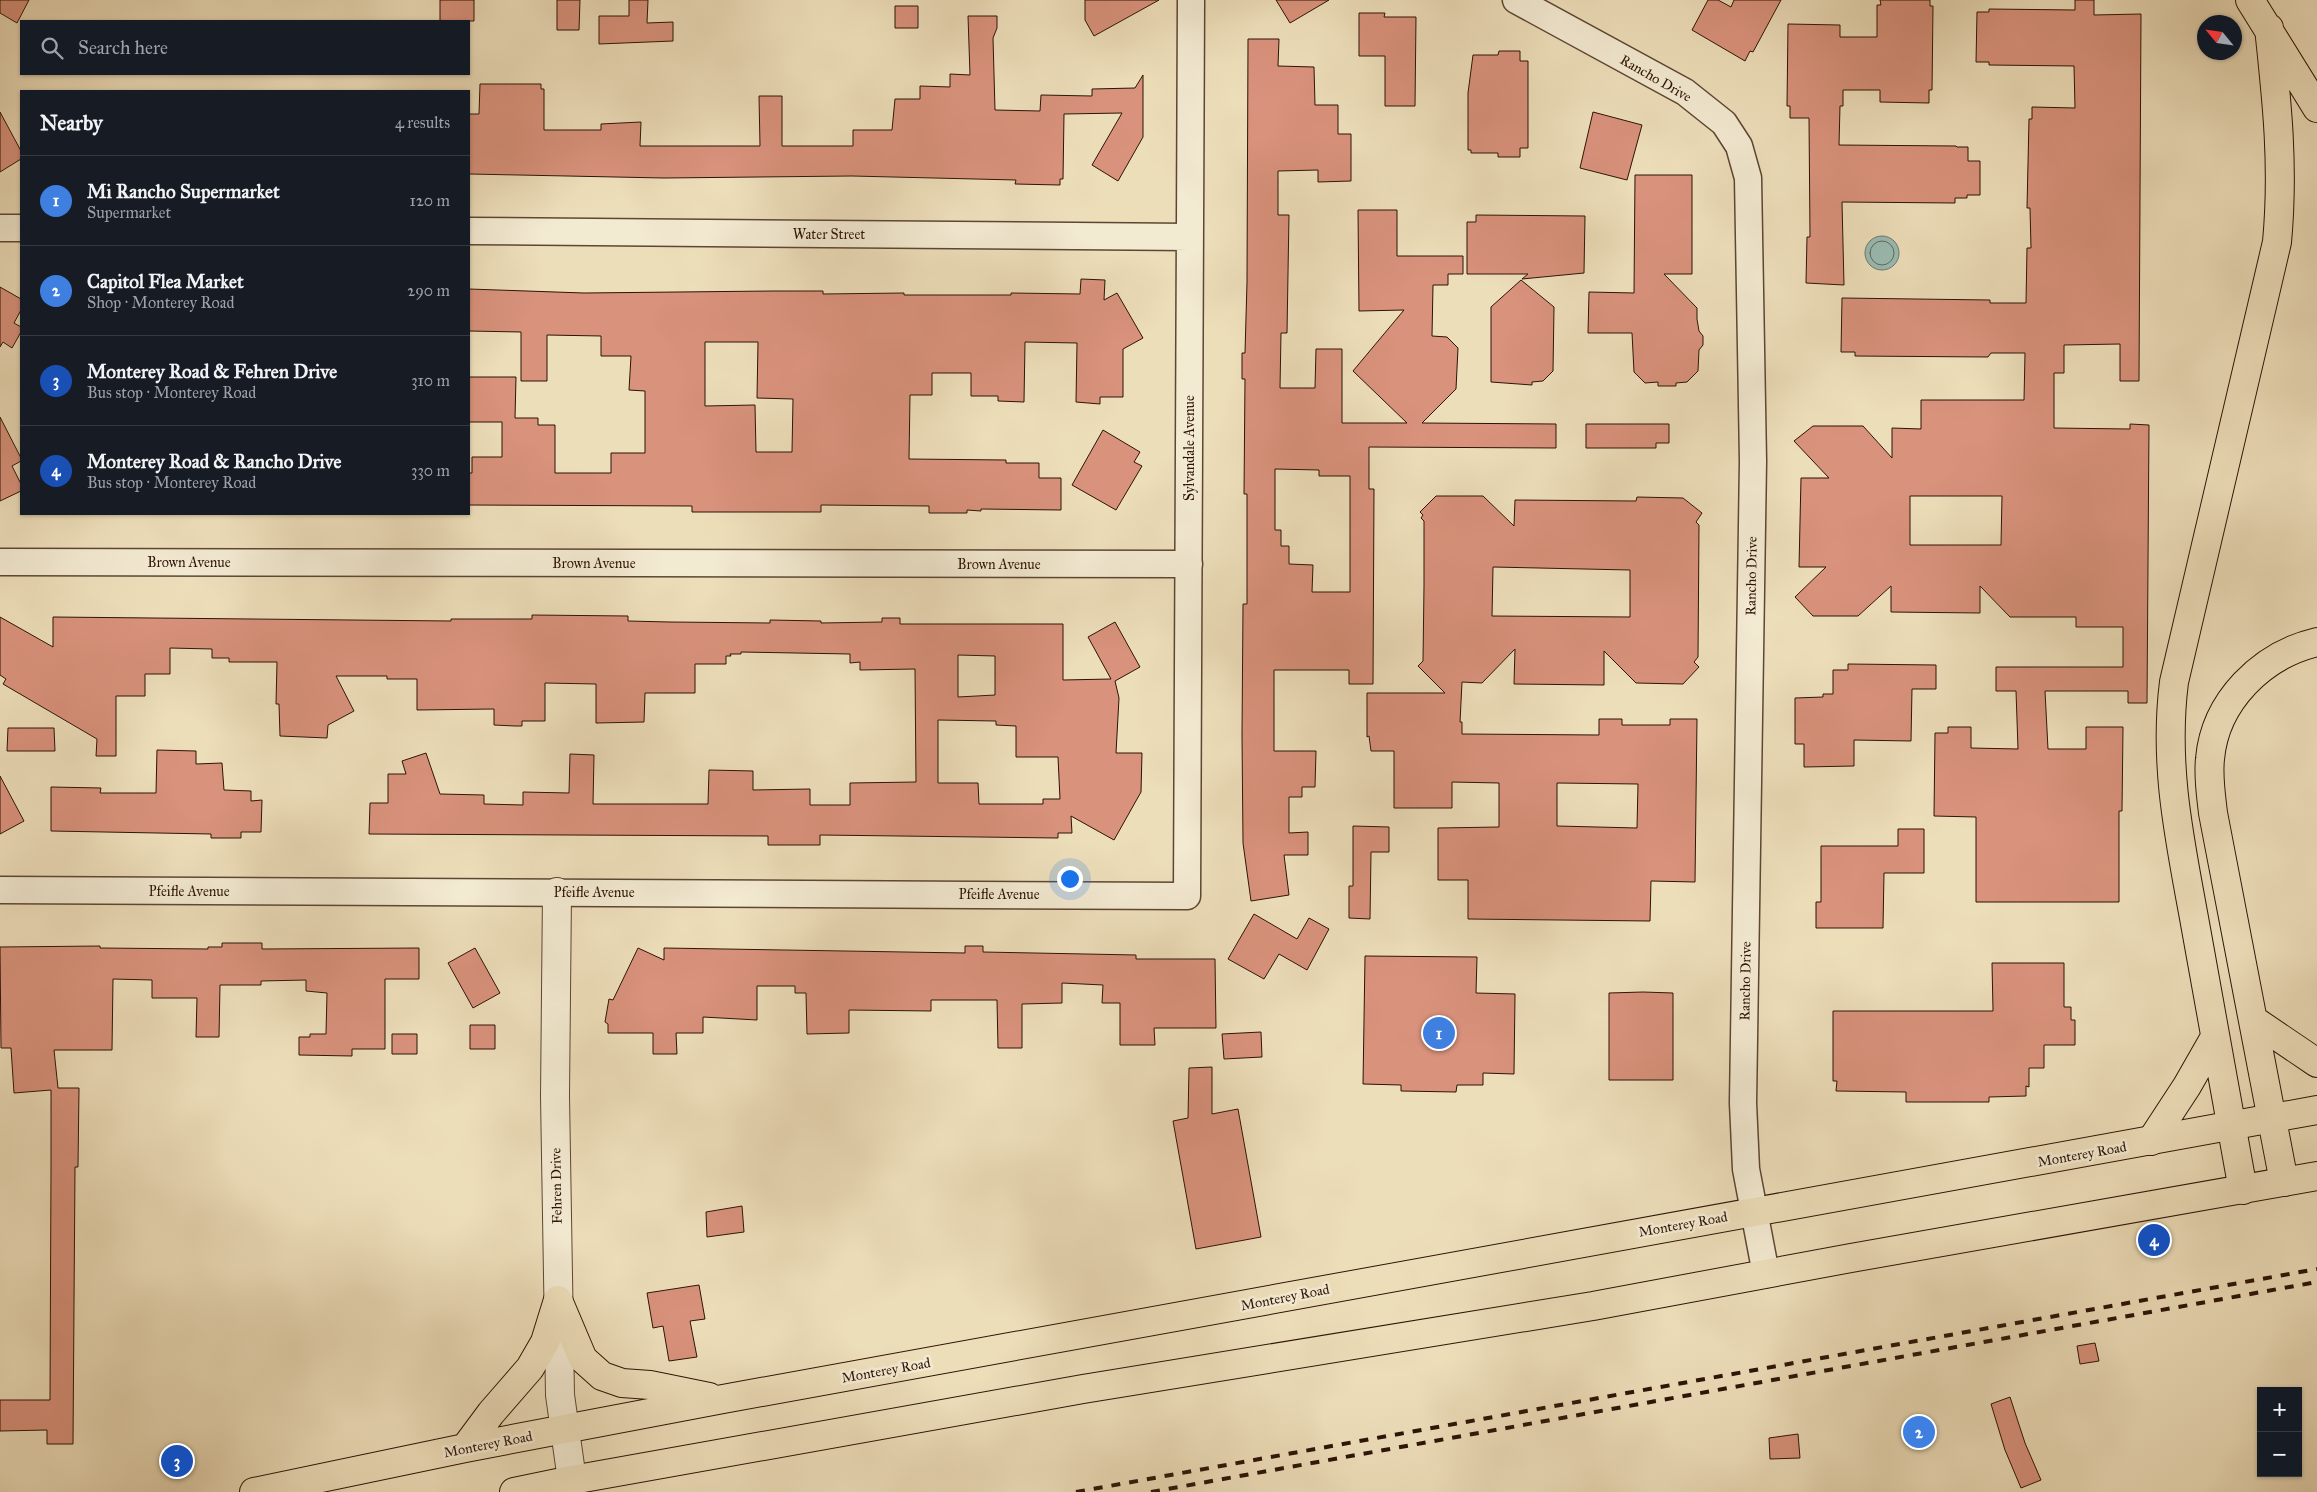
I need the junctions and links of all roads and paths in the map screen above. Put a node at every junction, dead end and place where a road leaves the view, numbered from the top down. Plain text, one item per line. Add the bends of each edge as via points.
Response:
1 (1191, 0) edge
2 (1516, 0) edge
3 (2250, 0) edge
4 (2269, 28) junction
5 (2317, 108) edge
6 (0, 228) edge
7 (20, 228) edge
8 (470, 231) edge
9 (1190, 237) junction
10 (0, 562) edge
11 (1188, 564) junction
12 (2317, 642) edge
13 (0, 890) edge
14 (557, 892) junction
15 (1187, 896) joint
16 (2254, 1021) junction
17 (2216, 1037) junction
18 (2317, 1063) edge
19 (2317, 1110) edge
20 (2273, 1118) junction
21 (2232, 1126) junction
22 (2151, 1141) junction
23 (2317, 1176) edge
24 (2284, 1182) junction
25 (2243, 1190) junction
26 (1753, 1212) junction
27 (1766, 1274) junction
28 (558, 1300) junction
29 (723, 1399) junction
30 (565, 1430) junction
31 (465, 1448) junction
32 (572, 1480) junction
33 (254, 1492) edge
34 (514, 1492) edge

1 - 9 street, Sylvandale Avenue
2 - 26 street, Rancho Drive via 1685,92 1724,123 1739,146 1748,178 1752,461 1743,1103 1746,1169
3 - 4 main road
4 - 5 main road
4 - 17 main road via 2281,162 2277,242 2174,682 2170,714 2171,781
6 - 7 street
8 - 9 street, Water Street
9 - 11 street, Sylvandale Avenue
10 - 11 street, Brown Avenue
11 - 15 street, Sylvandale Avenue
12 - 16 main road via 2297,646 2271,659 2249,678 2216,730 2210,758 2213,813
13 - 14 street, Pfeifle Avenue
14 - 15 street, Pfeifle Avenue
14 - 28 street, Fehren Drive
16 - 18 main road
16 - 20 main road
17 - 21 main road
17 - 22 main road
19 - 20 main road, Monterey Road
20 - 21 main road, Monterey Road
20 - 24 main road
21 - 22 main road, Monterey Road
21 - 25 main road
22 - 26 main road, Monterey Road
23 - 24 main road
24 - 25 main road
25 - 27 main road
26 - 27 street, Rancho Drive
26 - 29 main road, Monterey Road
27 - 32 main road via 1593,1306 1083,1388
28 - 29 main road via 583,1359 602,1376 622,1383
28 - 30 street, Fehren Drive via 560,1395
28 - 31 main road via 545,1342 530,1368
29 - 30 main road, Monterey Road
30 - 31 main road, Monterey Road
30 - 32 street, Fehren Drive
31 - 33 main road, Monterey Road
32 - 34 main road

